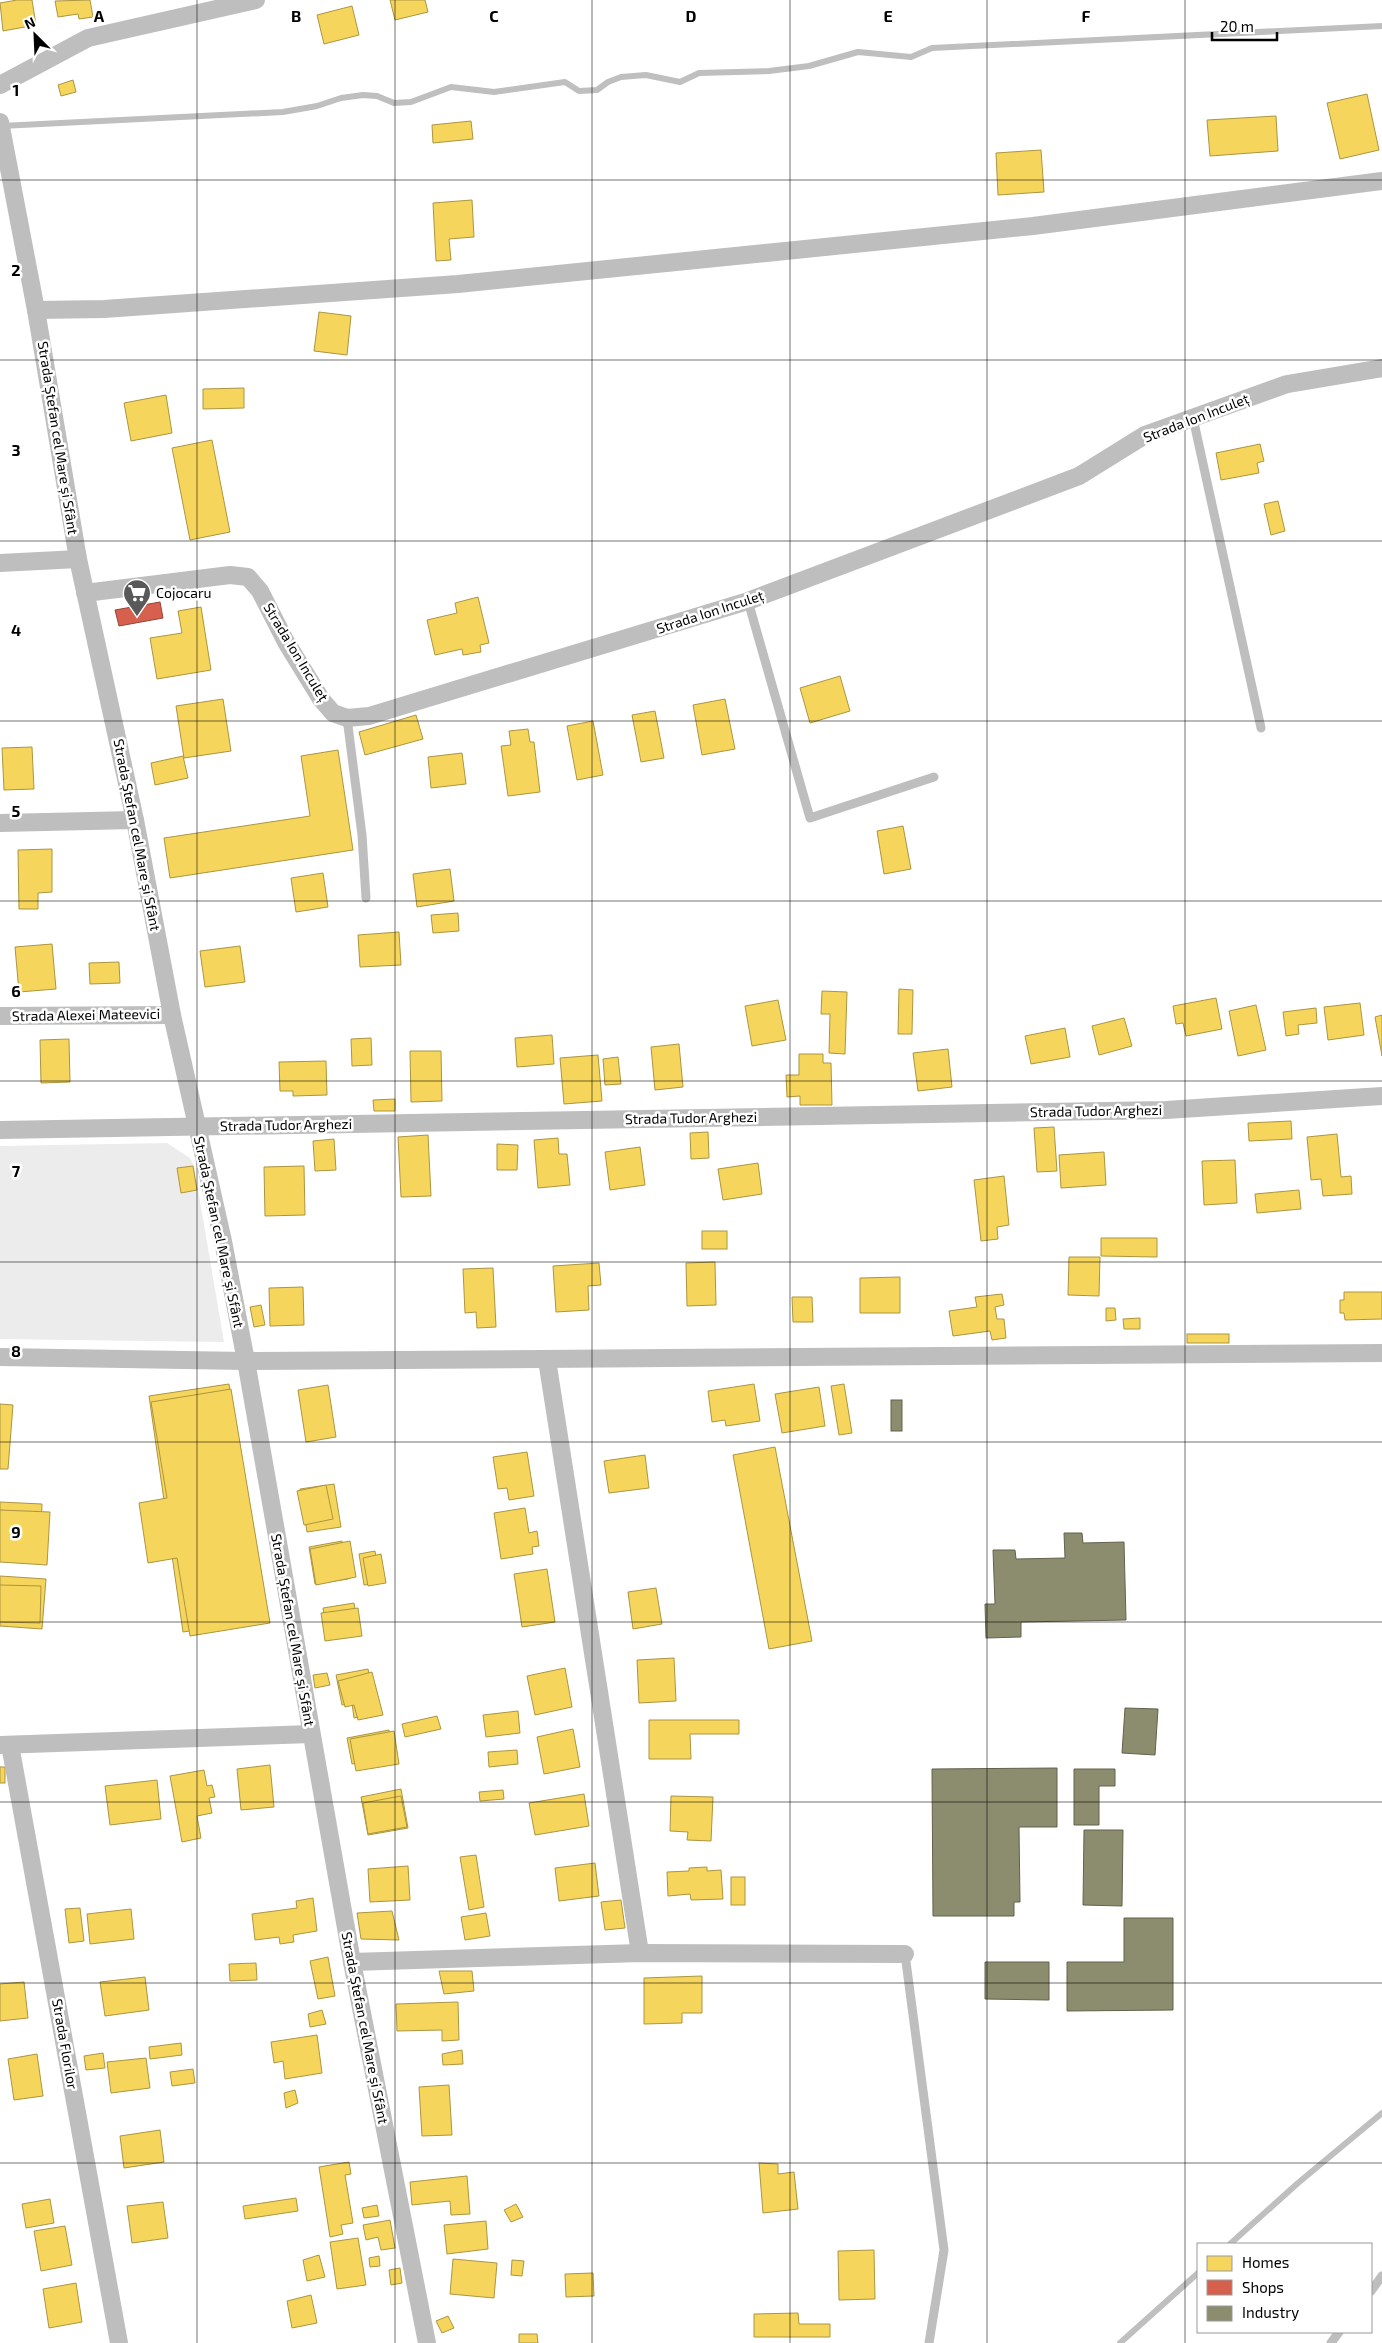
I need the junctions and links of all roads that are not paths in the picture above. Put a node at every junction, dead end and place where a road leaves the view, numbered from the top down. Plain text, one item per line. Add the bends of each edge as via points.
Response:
1 (256, 0) edge
2 (0, 84) edge
3 (0, 122) edge
4 (1382, 181) edge
5 (36, 310) junction
6 (1382, 368) edge
7 (1193, 418) junction
8 (78, 559) junction
9 (0, 563) edge
10 (85, 593) junction
11 (748, 601) junction
12 (347, 718) junction
13 (1261, 728) dead end
14 (934, 778) dead end
15 (135, 820) junction
16 (0, 823) edge
17 (366, 898) dead end
18 (172, 1014) junction
19 (0, 1016) edge
20 (1382, 1096) edge
21 (196, 1127) junction
22 (0, 1130) edge
23 (1382, 1353) edge
24 (0, 1357) edge
25 (547, 1360) junction
26 (246, 1361) junction
27 (311, 1734) junction
28 (5, 1745) edge
29 (640, 1953) junction
30 (905, 1954) joint
31 (352, 1962) junction
32 (1382, 2276) edge
33 (1372, 2290) edge
34 (119, 2343) edge
35 (427, 2343) edge
36 (929, 2343) edge

1 - 2 street via 88,38
3 - 5 street, Strada Ștefan cel Mare și Sfânt
4 - 5 street via 1033,226 458,284 104,309
5 - 8 street, Strada Ștefan cel Mare și Sfânt
6 - 7 street, Strada Ion Inculeț via 1287,384
7 - 11 street, Strada Ion Inculeț via 1145,435 1079,476
7 - 13 lane
8 - 9 street
8 - 10 street, Strada Ștefan cel Mare și Sfânt
10 - 12 street, Strada Ion Inculeț via 230,575 248,577 260,591 321,699 333,713
10 - 15 street, Strada Ștefan cel Mare și Sfânt
11 - 12 street, Strada Ion Inculeț via 369,716
11 - 14 lane via 810,818
12 - 17 lane via 362,835
15 - 16 street
15 - 18 street, Strada Ștefan cel Mare și Sfânt
18 - 19 street, Strada Alexei Mateevici
18 - 21 street, Strada Ștefan cel Mare și Sfânt
20 - 21 street, Strada Tudor Arghezi via 1166,1110
21 - 22 street, Strada Tudor Arghezi
21 - 26 street, Strada Ștefan cel Mare și Sfânt via 223,1241
23 - 25 street
24 - 26 street
25 - 26 street
25 - 29 street
26 - 27 street, Strada Ștefan cel Mare și Sfânt
27 - 28 street
27 - 31 street, Strada Ștefan cel Mare și Sfânt
28 - 34 street, Strada Florilor
29 - 30 street
29 - 31 street
30 - 36 lane via 944,2250
31 - 35 street, Strada Ștefan cel Mare și Sfânt
32 - 33 lane

